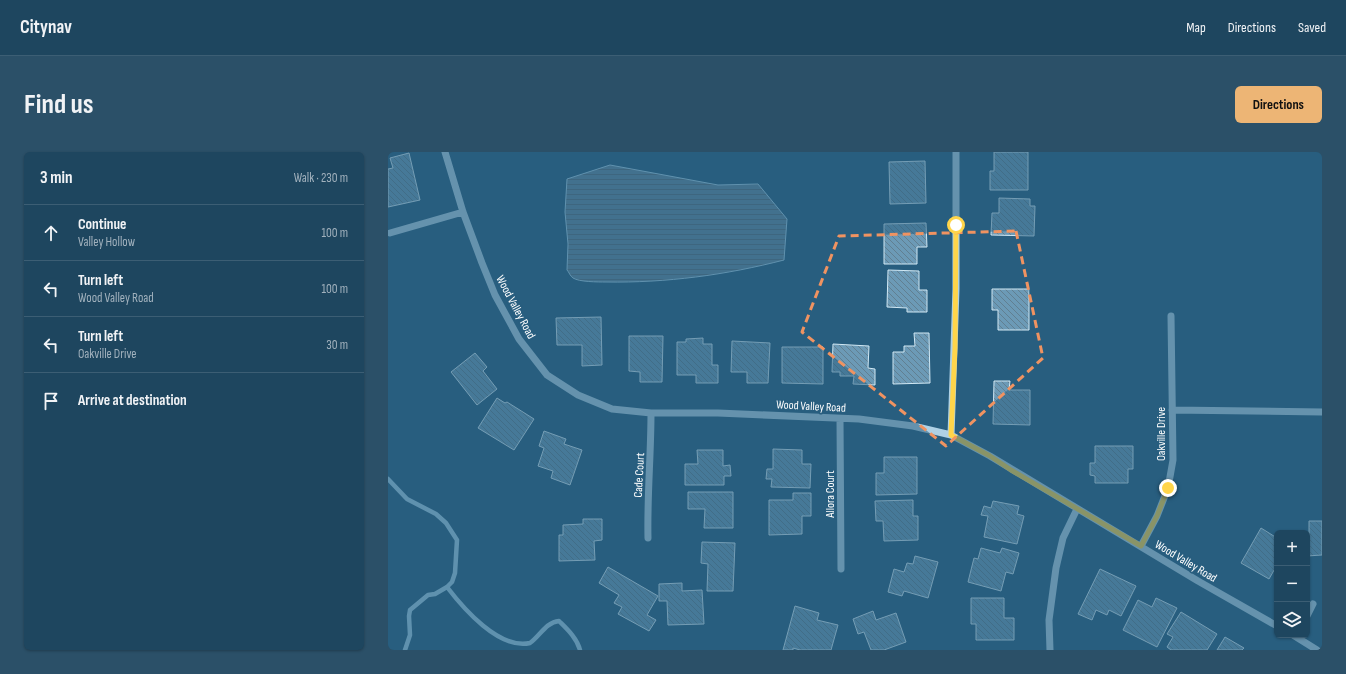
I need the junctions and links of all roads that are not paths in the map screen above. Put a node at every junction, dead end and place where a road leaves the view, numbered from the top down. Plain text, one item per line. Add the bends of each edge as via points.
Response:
1 (445, 152) edge
2 (956, 152) edge
3 (463, 212) junction
4 (390, 233) dead end
5 (1171, 316) dead end
6 (1172, 410) junction
7 (1322, 412) edge
8 (651, 413) junction
9 (840, 419) junction
10 (951, 435) junction
11 (1077, 509) junction
12 (648, 538) dead end
13 (1141, 546) junction
14 (841, 569) dead end
15 (1313, 604) dead end
16 (1310, 610) edge
17 (1274, 624) edge
18 (1298, 638) edge
19 (1050, 650) edge
20 (1317, 650) edge

1 - 3 street, Wood Valley Road
2 - 10 street
3 - 4 street
3 - 8 street, Wood Valley Road via 495,295 519,339 547,375 578,394 612,409
5 - 6 street, Oakville Drive
6 - 7 street
6 - 13 street, Oakville Drive via 1173,460 1168,488
8 - 9 street, Wood Valley Road
8 - 12 street, Cade Court
9 - 10 street, Wood Valley Road via 905,425
9 - 14 street, Allora Court
10 - 11 street, Wood Valley Road
11 - 13 street, Wood Valley Road
11 - 19 street via 1063,538 1056,568 1049,620
13 - 17 street, Wood Valley Road
15 - 16 street
18 - 20 street

